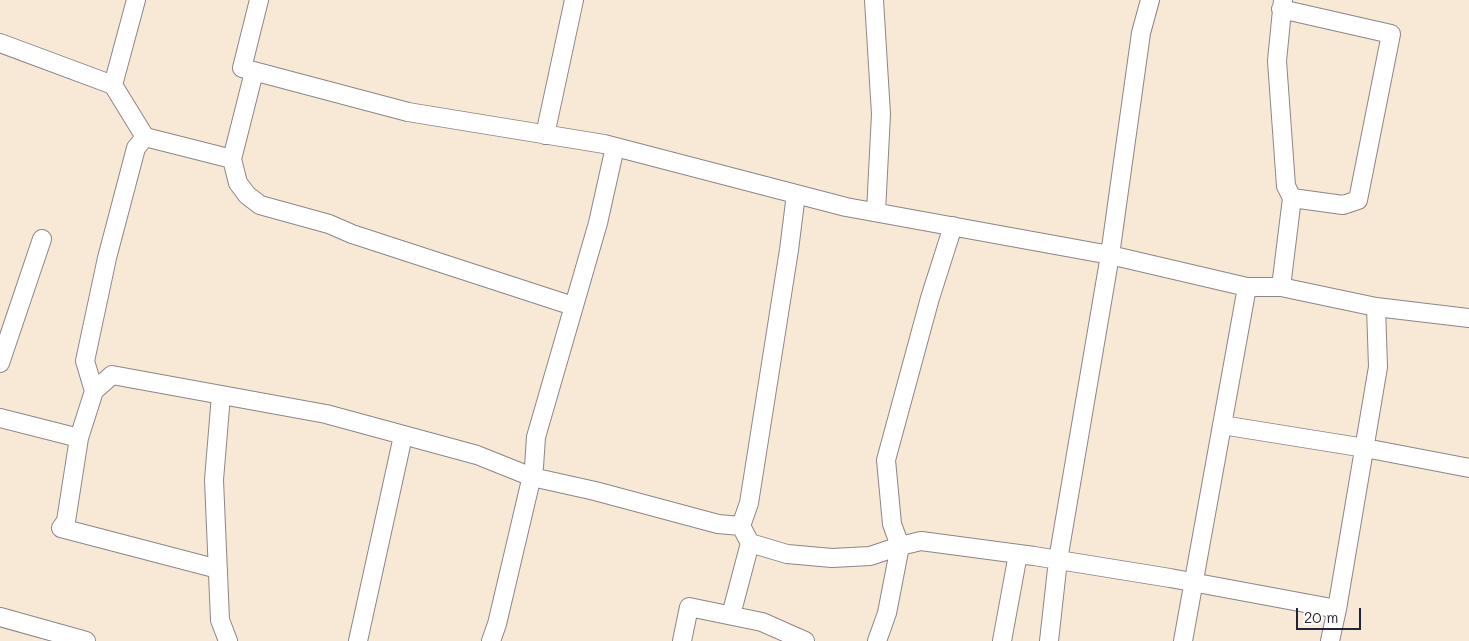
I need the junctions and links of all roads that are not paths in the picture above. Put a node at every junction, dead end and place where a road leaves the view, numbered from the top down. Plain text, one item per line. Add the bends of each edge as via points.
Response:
1 (136, 0) edge
2 (259, 0) edge
3 (574, 0) edge
4 (874, 0) edge
5 (1150, 0) edge
6 (1282, 5) edge
7 (0, 43) edge
8 (254, 72) junction
9 (113, 85) junction
10 (545, 135) junction
11 (145, 137) junction
12 (615, 147) junction
13 (232, 159) junction
14 (796, 194) junction
15 (1292, 198) junction
16 (876, 212) junction
17 (953, 226) junction
18 (42, 239) dead end
19 (1110, 255) junction
20 (1247, 287) junction
21 (1281, 287) junction
22 (573, 306) junction
23 (1376, 308) junction
24 (1469, 318) edge
25 (0, 363) edge
26 (94, 391) junction
27 (221, 395) junction
28 (0, 418) edge
29 (1222, 425) junction
30 (403, 436) junction
31 (79, 438) junction
32 (1365, 448) junction
33 (1469, 468) edge
34 (532, 477) junction
35 (741, 526) junction
36 (750, 543) junction
37 (900, 546) junction
38 (1018, 554) junction
39 (1058, 560) junction
40 (218, 569) junction
41 (1194, 582) junction
42 (1337, 609) junction
43 (731, 615) junction
44 (0, 617) edge
45 (86, 641) edge
46 (228, 641) edge
47 (358, 641) edge
48 (491, 641) edge
49 (682, 641) edge
50 (804, 641) edge
51 (877, 641) edge
52 (1002, 641) edge
53 (1049, 641) edge
54 (1183, 641) edge
55 (1330, 641) edge

1 - 9 street
2 - 8 street via 242,68
3 - 10 street
4 - 16 street via 881,114
5 - 19 street via 1141,33
6 - 15 street via 1277,62 1286,186
6 - 15 street via 1391,34 1358,200 1343,205
7 - 9 street
8 - 10 street via 408,112
8 - 13 street
9 - 11 street
10 - 12 street
11 - 13 street
11 - 26 street via 136,148 85,360
12 - 14 street
12 - 22 street via 598,223
13 - 22 street via 238,183 260,206 329,224
14 - 16 street
14 - 35 street via 790,250 748,503
15 - 21 street
16 - 17 street
17 - 19 street
17 - 37 street via 886,460 892,524
18 - 25 street
19 - 20 street
19 - 39 street
20 - 21 street
20 - 29 street
21 - 23 street
22 - 34 street via 536,437
23 - 24 street
23 - 32 street via 1378,367
26 - 27 street via 112,375
26 - 31 street
27 - 30 street via 326,414
27 - 40 street via 214,480
28 - 31 street
29 - 32 street
29 - 41 street
30 - 34 street via 478,455
30 - 47 street
31 - 40 street via 66,521 61,528
32 - 33 street
32 - 42 street
34 - 35 street via 709,522
34 - 48 street
35 - 36 street
36 - 37 street via 788,554 832,558 870,556
36 - 43 street
37 - 38 street via 921,541
37 - 51 street via 887,613
38 - 39 street
38 - 52 street
39 - 41 street
39 - 53 street
40 - 46 street via 220,620
41 - 42 street
41 - 54 street
42 - 55 street
43 - 49 street via 689,607
43 - 50 street via 762,622
44 - 45 street

